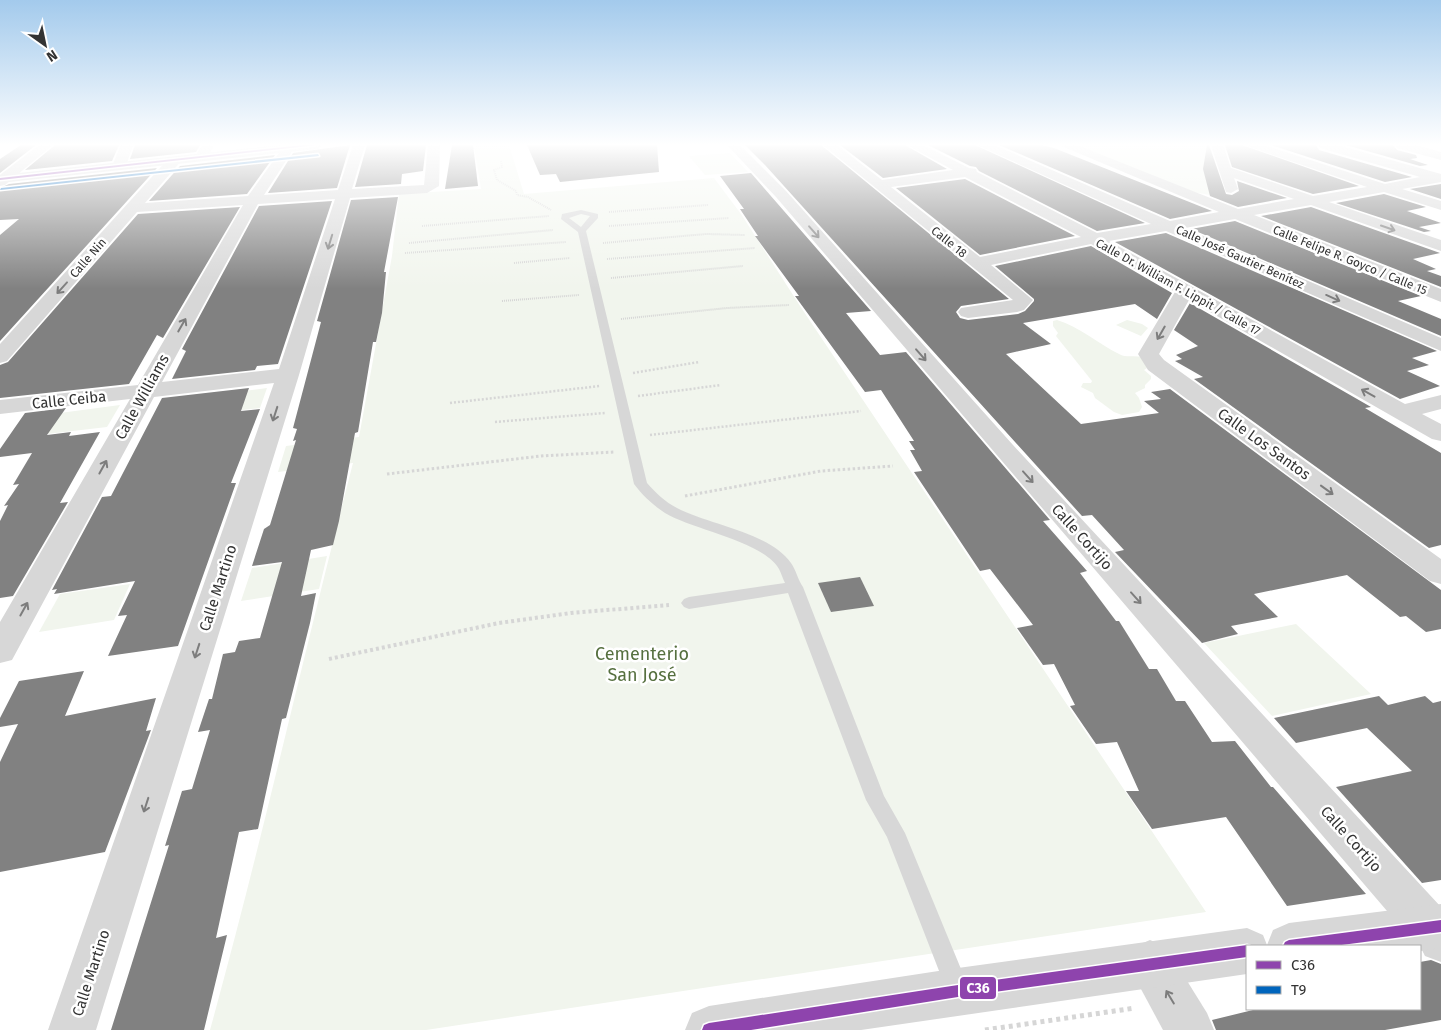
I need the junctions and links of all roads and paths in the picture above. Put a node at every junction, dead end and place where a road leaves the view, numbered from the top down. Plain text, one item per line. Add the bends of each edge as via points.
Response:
1 (145, 193) edge
2 (257, 193) edge
3 (376, 193) edge
4 (516, 193) edge
5 (780, 193) edge
6 (888, 193) edge
7 (1009, 193) edge
8 (1094, 193) edge
9 (1188, 193) edge
10 (1232, 193) edge
11 (1290, 193) edge
12 (1357, 193) edge
13 (1401, 193) edge
14 (345, 195) junction
15 (253, 200) junction
16 (1313, 201) junction
17 (708, 205) dead end
18 (1441, 206) edge
19 (132, 208) junction
20 (591, 214) junction
21 (1237, 215) junction
22 (729, 218) dead end
23 (422, 226) dead end
24 (1169, 226) junction
25 (745, 235) dead end
26 (580, 236) junction
27 (1093, 239) junction
28 (409, 243) dead end
29 (1441, 246) edge
30 (755, 248) dead end
31 (404, 253) dead end
32 (514, 262) dead end
33 (974, 263) junction
34 (743, 266) dead end
35 (595, 286) junction
36 (1185, 291) junction
37 (1441, 296) edge
38 (502, 301) dead end
39 (789, 305) dead end
40 (968, 312) dead end
41 (603, 322) junction
42 (1441, 345) edge
43 (0, 357) edge
44 (699, 362) dead end
45 (288, 375) junction
46 (721, 385) dead end
47 (144, 392) junction
48 (619, 392) junction
49 (1441, 402) edge
50 (450, 403) dead end
51 (0, 408) edge
52 (861, 411) dead end
53 (1401, 412) junction
54 (495, 422) dead end
55 (1441, 434) edge
56 (631, 444) junction
57 (893, 466) dead end
58 (387, 474) dead end
59 (657, 502) junction
60 (1441, 574) edge
61 (794, 587) junction
62 (690, 603) joint
63 (0, 651) edge
64 (329, 659) dead end
65 (1438, 931) edge
66 (1299, 945) edge
67 (1246, 951) edge
68 (1150, 963) junction
69 (958, 991) junction
70 (1141, 1009) dead end
71 (766, 1025) edge
72 (72, 1030) edge
73 (709, 1030) edge
74 (985, 1030) edge
75 (1190, 1030) edge

1 - 19 street, Calle Nin
2 - 15 street, Calle Williams
3 - 14 street
4 - 26 path via 545,208
5 -> 65 street, Calle Cortijo via 1023,472
6 - 33 street, Calle 18
7 - 27 street, Calle Dr. William F. Lippit / Calle 17
8 - 24 street, Calle José Gautier Benítez
9 - 21 street, Calle Felipe R. Goyco / Calle 15
10 - 21 street
11 - 16 street
12 - 16 street
13 - 18 street
14 - 15 street
14 -> 45 street, Calle Martino
15 - 19 street
47 -> 15 street, Calle Williams
16 - 21 street
16 -> 29 street
17 - 20 path
19 -> 43 street, Calle Nin
20 - 26 lane via 594,218
20 - 26 lane via 581,212
21 - 24 street
21 - 37 street, Calle Felipe R. Goyco / Calle 15
22 - 26 path
23 - 26 path via 533,216
24 - 27 street
24 -> 42 street, Calle José Gautier Benítez
25 - 26 path
26 - 28 path
26 - 30 path
26 - 31 path
26 - 32 path
26 - 35 lane
27 - 33 street
27 - 36 street, Calle Dr. William F. Lippit / Calle 17
33 - 40 street, Calle 18 via 1024,300 1017,306
34 - 35 path
35 - 38 path
35 - 41 lane
53 -> 36 street, Calle Dr. William F. Lippit / Calle 17
36 -> 60 street, Calle Los Santos via 1148,354 1156,364
39 - 41 path via 727,308
41 - 48 lane
44 - 48 path
45 - 47 street, Calle Ceiba
45 -> 72 street, Calle Martino
46 - 48 path
47 - 51 street, Calle Ceiba
63 -> 47 street, Calle Williams
48 - 50 path
48 - 54 path
48 - 56 lane
49 - 53 street
52 - 56 path
53 - 55 street, Calle Dr. William F. Lippit / Calle 17
56 - 58 path
56 - 59 lane via 641,484
57 - 59 path via 773,478
59 - 61 lane via 691,519 752,541 777,556 785,565
61 - 62 lane
61 - 69 lane via 876,800 896,833
62 - 64 path via 499,623
65 - 66 street
67 - 68 street
68 - 69 street
75 -> 68 street
69 - 71 street
70 - 74 path
71 - 73 street

